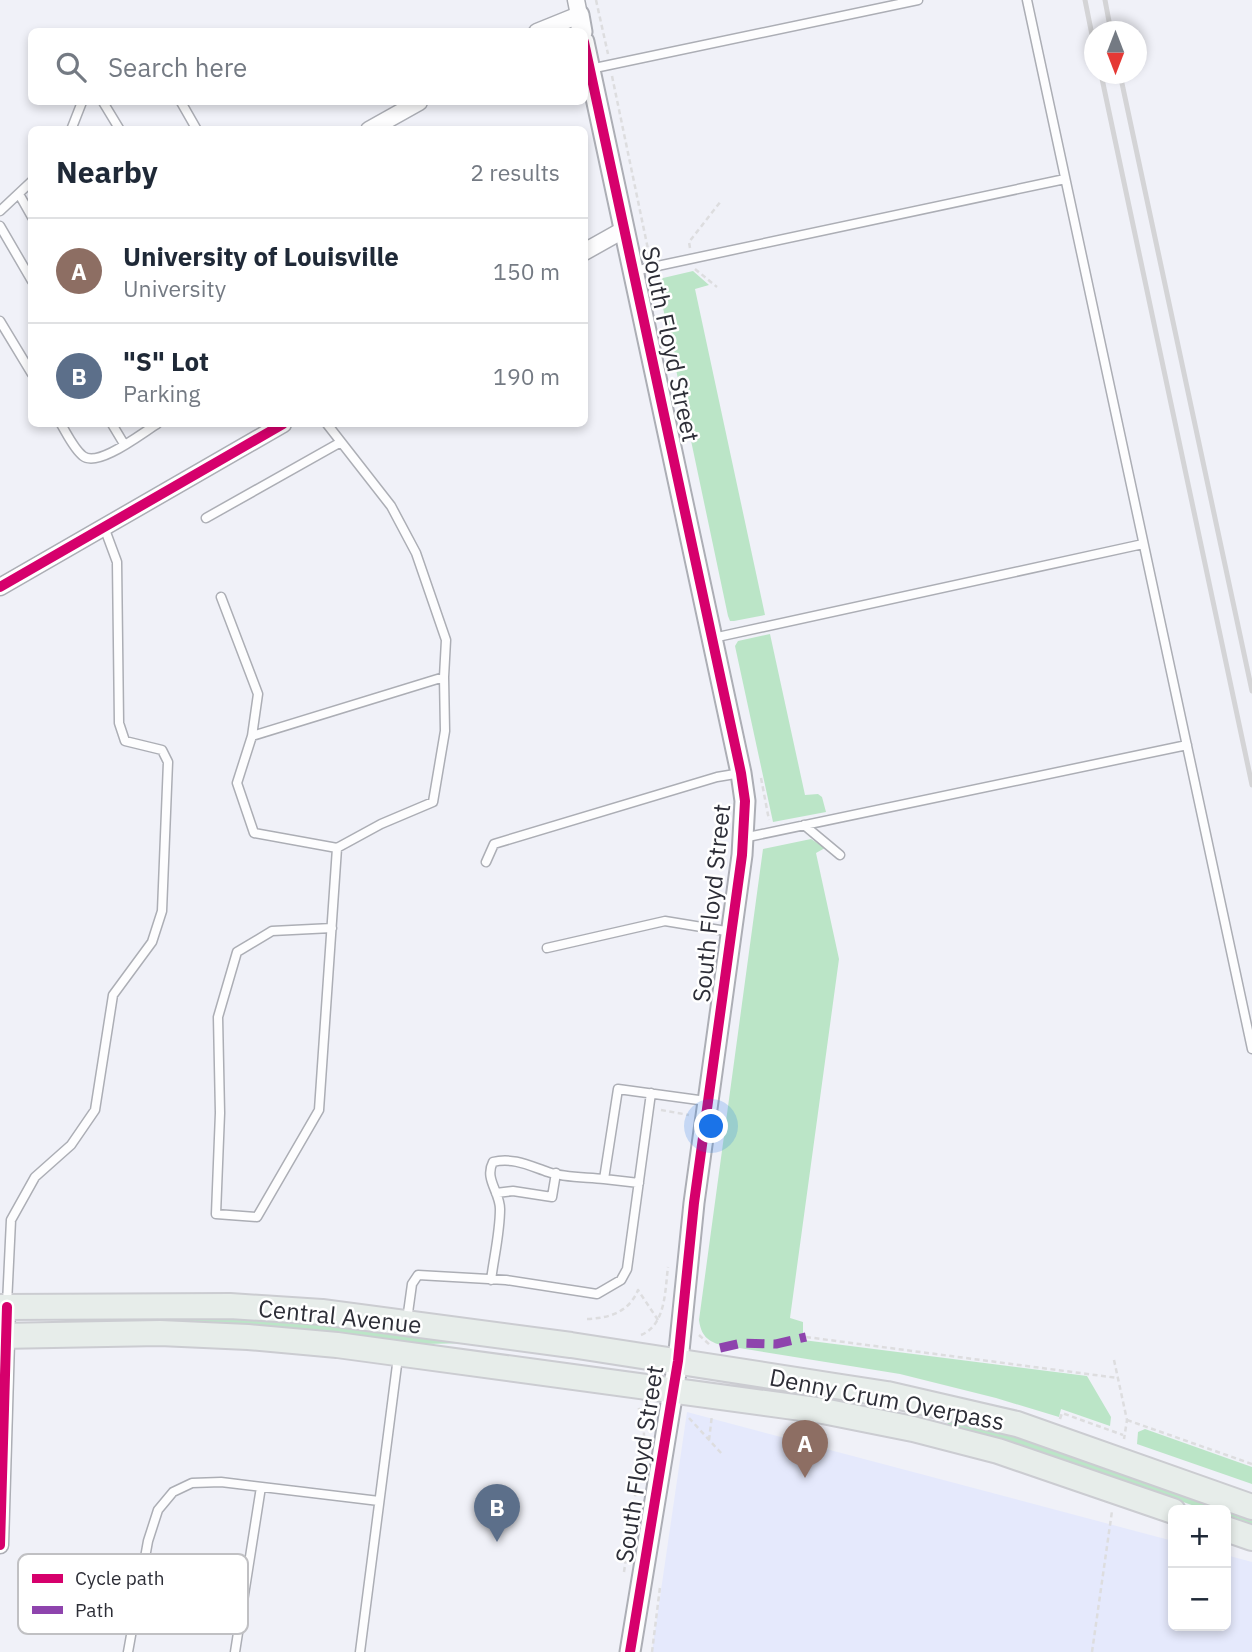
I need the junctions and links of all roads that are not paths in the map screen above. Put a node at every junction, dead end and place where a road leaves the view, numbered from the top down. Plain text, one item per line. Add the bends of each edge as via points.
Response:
1 (918, 0) edge
2 (1027, 0) edge
3 (579, 16) edge
4 (548, 28) edge
5 (588, 60) edge
6 (590, 69) junction
7 (81, 105) edge
8 (105, 105) edge
9 (183, 105) edge
10 (414, 105) edge
11 (75, 126) edge
12 (118, 126) edge
13 (195, 126) edge
14 (376, 126) edge
15 (1065, 180) junction
16 (28, 185) edge
17 (19, 194) junction
18 (28, 210) edge
19 (0, 211) edge
20 (0, 226) edge
21 (625, 229) junction
22 (588, 250) edge
23 (634, 271) junction
24 (28, 274) edge
25 (0, 321) edge
26 (28, 367) edge
27 (63, 427) edge
28 (114, 427) edge
29 (148, 427) edge
30 (279, 427) edge
31 (329, 427) edge
32 (341, 442) junction
33 (124, 444) junction
34 (206, 519) dead end
35 (103, 527) junction
36 (1143, 544) junction
37 (0, 587) edge
38 (221, 597) dead end
39 (713, 638) junction
40 (444, 677) junction
41 (252, 736) junction
42 (1187, 745) junction
43 (741, 773) junction
44 (804, 825) junction
45 (743, 838) junction
46 (337, 848) junction
47 (839, 855) dead end
48 (486, 862) dead end
49 (331, 928) junction
50 (732, 932) junction
51 (547, 948) dead end
52 (1252, 1049) edge
53 (651, 1093) junction
54 (709, 1101) junction
55 (556, 1173) junction
56 (604, 1179) junction
57 (639, 1183) junction
58 (496, 1192) junction
59 (491, 1280) junction
60 (4, 1307) edge
61 (407, 1322) junction
62 (4, 1336) edge
63 (399, 1352) junction
64 (678, 1361) junction
65 (673, 1390) junction
66 (261, 1487) junction
67 (380, 1501) junction
68 (1252, 1507) edge
69 (1168, 1509) edge
70 (1231, 1531) edge
71 (1252, 1538) edge
72 (0, 1545) edge
73 (146, 1554) edge
74 (248, 1570) edge
75 (131, 1634) edge
76 (238, 1634) edge
77 (128, 1652) edge
78 (235, 1652) edge
79 (360, 1652) edge
80 (630, 1652) edge

1 - 6 lane
2 - 15 lane
3 - 4 street
5 - 6 street, South Floyd Street
6 - 21 street, South Floyd Street
7 - 11 lane
8 - 12 lane
9 - 13 lane
10 - 14 street
15 - 23 lane
15 - 36 lane
16 - 17 lane
17 - 18 lane
17 - 19 lane
20 - 24 lane
21 - 22 street
21 - 23 street, South Floyd Street
23 - 39 street, South Floyd Street
25 - 26 lane
27 - 33 lane via 83,456 92,460
28 - 33 lane
29 - 33 lane
30 - 35 street
31 - 32 lane
32 - 34 lane
32 - 40 lane via 391,506 416,553 446,640
35 - 37 street
35 - 60 lane via 117,562 119,723 125,741 162,750 168,762 162,911 152,942 113,995 96,1110 71,1144 35,1177 11,1220
36 - 39 lane
36 - 42 lane
38 - 41 lane via 258,694
39 - 43 street, South Floyd Street
40 - 41 lane
40 - 46 lane via 444,731 433,802
41 - 46 lane via 237,783 254,833
42 - 44 lane
42 - 52 lane
43 - 45 street, South Floyd Street
43 - 48 lane via 494,844
44 - 45 lane
44 - 47 lane
45 - 50 street, South Floyd Street
46 - 49 lane
49 - 49 lane via 319,1110 257,1217 216,1214 218,1017 237,951 272,931
50 - 51 lane via 665,921
50 - 54 street, South Floyd Street
53 - 54 lane
53 - 56 lane via 618,1089
53 - 57 lane
54 - 64 street, South Floyd Street
55 - 56 lane
55 - 58 lane via 552,1197
55 - 58 lane via 526,1163 493,1162 490,1178
56 - 57 lane
57 - 59 lane via 627,1269 621,1280 597,1294
58 - 59 lane via 500,1207
59 - 61 lane via 418,1275 412,1284
60 - 61 main road, Central Avenue via 230,1306
60 - 62 street
61 - 64 main road, Central Avenue
62 - 63 main road, Central Avenue via 159,1333
62 - 72 street
63 - 65 main road, Central Avenue
63 - 67 lane
64 - 65 street, South Floyd Street
64 - 68 main road, Denny Crum Overpass via 887,1394 1017,1424
65 - 69 main road, Denny Crum Overpass via 913,1429 998,1451
65 - 80 street, South Floyd Street
66 - 67 lane
66 - 73 lane via 192,1483 173,1492 158,1510
66 - 74 lane
67 - 79 lane
70 - 71 main road
75 - 77 lane
76 - 78 lane

